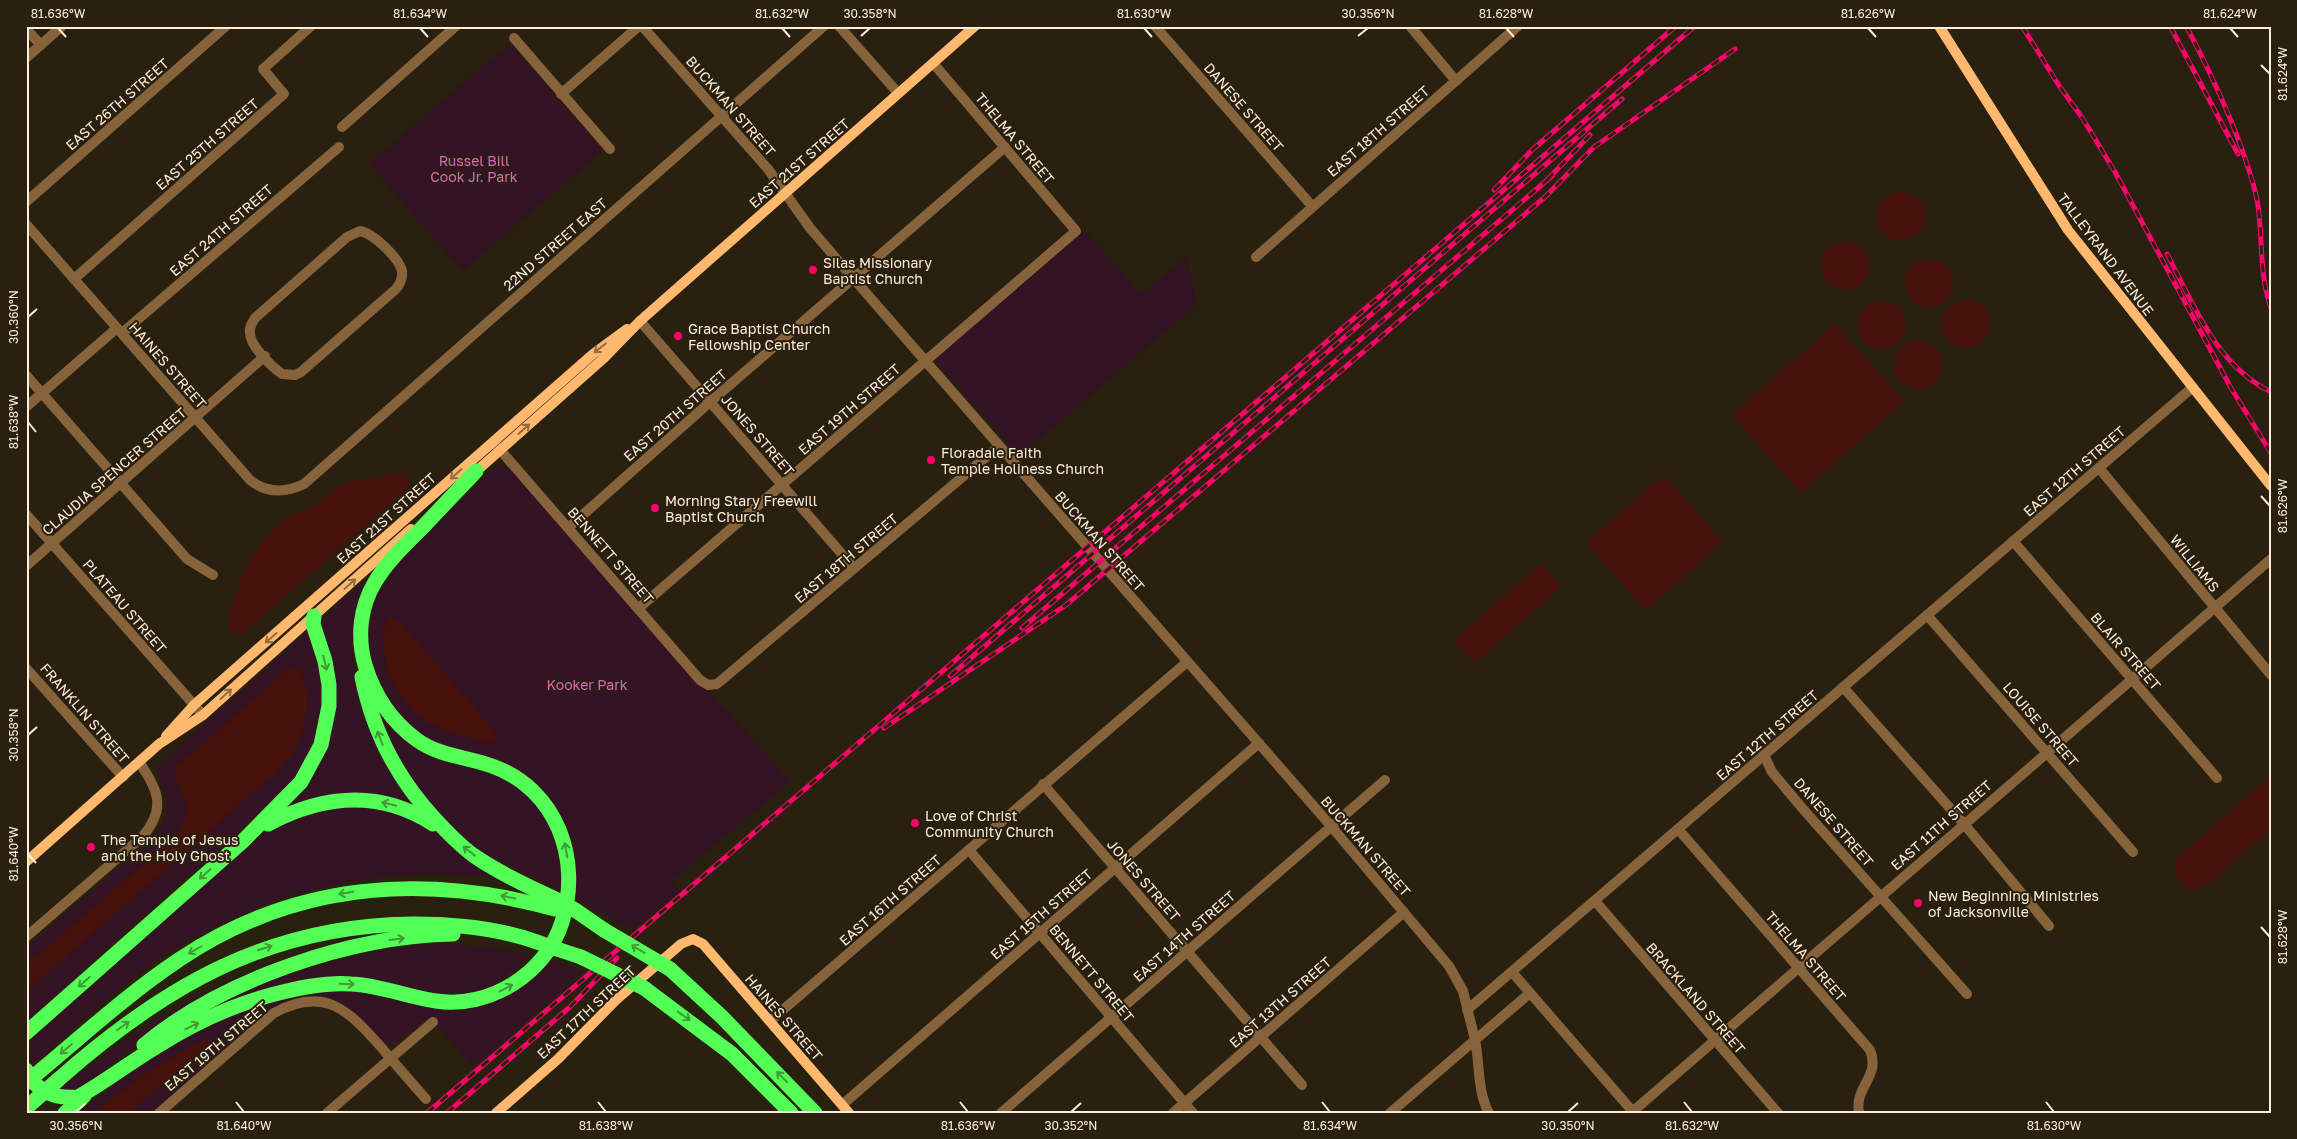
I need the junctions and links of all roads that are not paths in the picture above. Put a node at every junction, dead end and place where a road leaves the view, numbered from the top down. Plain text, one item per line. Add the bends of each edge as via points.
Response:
1 (62, 26) edge
2 (226, 26) edge
3 (311, 26) edge
4 (456, 26) edge
5 (641, 26) edge
6 (824, 26) edge
7 (839, 26) edge
8 (975, 26) edge
9 (1155, 26) edge
10 (1410, 26) edge
11 (1518, 26) edge
12 (1939, 26) edge
13 (26, 29) edge
14 (514, 38) dead end
15 (41, 45) junction
16 (26, 58) edge
17 (934, 63) junction
18 (1456, 81) junction
19 (898, 93) junction
20 (562, 94) junction
21 (721, 116) junction
22 (342, 127) dead end
23 (339, 147) dead end
24 (1005, 147) junction
25 (610, 149) dead end
26 (785, 194) junction
27 (26, 202) edge
28 (1312, 206) junction
29 (26, 224) edge
30 (1076, 231) joint
31 (1256, 257) dead end
32 (853, 278) junction
33 (74, 279) junction
34 (640, 321) junction
35 (119, 331) junction
36 (265, 356) junction
37 (926, 362) junction
38 (26, 375) edge
39 (2193, 387) junction
40 (42, 393) junction
41 (710, 402) junction
42 (26, 407) edge
43 (195, 418) junction
44 (493, 442) junction
45 (998, 447) junction
46 (500, 450) junction
47 (2099, 468) junction
48 (476, 472) junction
49 (122, 482) junction
50 (304, 484) joint
51 (782, 484) junction
52 (2271, 486) edge
53 (26, 514) edge
54 (568, 528) junction
55 (2013, 541) junction
56 (52, 544) junction
57 (2271, 559) edge
58 (26, 566) edge
59 (854, 568) junction
60 (213, 575) dead end
61 (320, 594) junction
62 (639, 608) junction
63 (2214, 608) junction
64 (314, 616) junction
65 (1927, 616) junction
66 (361, 653) junction
67 (1187, 662) junction
68 (26, 668) edge
69 (2271, 675) edge
70 (2132, 679) junction
71 (708, 685) joint
72 (1843, 687) junction
73 (194, 705) junction
74 (202, 715) junction
75 (1259, 743) junction
76 (159, 744) junction
77 (2047, 752) junction
78 (1764, 756) junction
79 (139, 762) junction
80 (123, 777) junction
81 (2217, 778) dead end
82 (1384, 780) dead end
83 (1043, 784) junction
84 (1964, 824) junction
85 (1331, 826) junction
86 (1678, 829) junction
87 (448, 834) junction
88 (242, 842) junction
89 (969, 850) junction
90 (2133, 852) dead end
91 (26, 862) edge
92 (1115, 868) junction
93 (1881, 895) junction
94 (1595, 901) junction
95 (556, 904) junction
96 (1404, 912) junction
97 (2049, 926) dead end
98 (1040, 933) junction
99 (26, 936) edge
100 (698, 940) joint
101 (535, 942) junction
102 (1187, 952) junction
103 (1798, 967) junction
104 (1512, 972) junction
105 (1530, 993) junction
106 (1967, 994) dead end
107 (1467, 1010) junction
108 (1111, 1018) junction
109 (39, 1021) junction
110 (770, 1021) junction
111 (434, 1022) dead end
112 (26, 1033) edge
113 (1261, 1036) junction
114 (26, 1037) edge
115 (1475, 1040) junction
116 (1715, 1040) junction
117 (390, 1058) junction
118 (26, 1070) edge
119 (26, 1083) edge
120 (1302, 1085) dead end
121 (92, 1089) junction
122 (426, 1099) dead end
123 (1184, 1103) junction
124 (26, 1104) edge
125 (26, 1108) edge
126 (845, 1109) edge
127 (1632, 1112) edge
128 (34, 1113) edge
129 (65, 1113) edge
130 (159, 1113) edge
131 (327, 1113) edge
132 (496, 1113) edge
133 (791, 1113) edge
134 (815, 1113) edge
135 (1001, 1113) edge
136 (1173, 1113) edge
137 (1193, 1113) edge
138 (1390, 1113) edge
139 (1489, 1113) edge
140 (1778, 1113) edge
141 (1859, 1113) edge

1 - 15 street
2 - 27 street, EAST 26TH STREET
3 - 33 street, EAST 25TH STREET via 263,69 284,94
4 - 22 street
5 - 20 street
5 - 21 street, BUCKMAN STREET
6 - 21 street, 22ND STREET EAST
7 - 19 street
8 - 17 main road, EAST 21ST STREET
9 - 28 street, DANESE STREET
10 - 18 street
11 - 18 street, EAST 18TH STREET
12 - 39 main road, TALLEYRAND AVENUE via 2068,230
13 - 15 street
14 - 20 street
15 - 16 street
17 - 19 main road, EAST 21ST STREET
17 - 24 street, THELMA STREET
18 - 28 street, EAST 18TH STREET
19 - 26 main road, EAST 21ST STREET
20 - 25 street
21 - 26 street, BUCKMAN STREET
21 - 50 street, 22ND STREET EAST
23 - 35 street, EAST 24TH STREET
24 - 30 street, THELMA STREET
24 - 32 street, EAST 20TH STREET
26 - 32 street, BUCKMAN STREET
26 - 34 main road, EAST 21ST STREET
28 - 31 street, EAST 18TH STREET
29 - 33 street, HAINES STREET
30 - 37 street, EAST 19TH STREET
32 - 37 street, BUCKMAN STREET
32 - 41 street, EAST 20TH STREET
33 - 35 street, HAINES STREET
34 - 41 street, JONES STREET
34 -> 44 main road, EAST 21ST STREET via 593,354
46 -> 34 main road, EAST 21ST STREET via 604,358
35 - 40 street, EAST 24TH STREET
35 - 43 street, HAINES STREET
36 - 36 street via 282,374 301,372 396,289 402,277 398,265 374,237 360,231 347,237 255,318 250,337
36 - 43 street, CLAUDIA SPENCER STREET
37 - 45 street, BUCKMAN STREET
37 - 51 street, EAST 19TH STREET
38 - 40 street
39 - 47 street, EAST 12TH STREET
39 - 52 main road, TALLEYRAND AVENUE
40 - 42 street, EAST 24TH STREET
40 - 49 street
41 - 51 street, JONES STREET
41 - 54 street, EAST 20TH STREET
43 - 49 street, CLAUDIA SPENCER STREET
43 - 50 street, HAINES STREET via 256,486 279,492
44 - 46 street, BENNETT STREET
44 -> 61 main road, EAST 21ST STREET
45 - 59 street, EAST 18TH STREET
45 - 67 street, BUCKMAN STREET
46 - 48 main road, EAST 21ST STREET
46 - 54 street, BENNETT STREET
47 - 55 street, EAST 12TH STREET
47 - 63 street, WILLIAMS
64 -> 48 main road, EAST 21ST STREET
48 - 66 highway via 386,565 373,584 360,631
49 - 56 street, CLAUDIA SPENCER STREET
49 - 60 street via 188,559
51 - 59 street, JONES STREET
51 - 62 street, EAST 19TH STREET
53 - 56 street, PLATEAU STREET
54 - 62 street, BENNETT STREET
55 - 65 street, EAST 12TH STREET
55 - 70 street, BLAIR STREET
56 - 58 street, CLAUDIA SPENCER STREET
56 - 73 street, PLATEAU STREET
57 - 63 street, EAST 11TH STREET
59 - 71 street, EAST 18TH STREET via 717,684
61 - 64 main road
61 -> 73 main road, EAST 21ST STREET
62 - 71 street, BENNETT STREET via 700,680
63 - 69 street, WILLIAMS
63 - 70 street, EAST 11TH STREET
74 -> 64 main road, EAST 21ST STREET
64 -> 88 highway via 313,624 329,685 329,706 321,745 301,782
65 - 72 street, EAST 12TH STREET
65 - 77 street, LOUISE STREET
87 -> 66 highway via 403,782 382,744 367,701
121 -> 66 highway via 193,1025 274,994 320,985 352,984 432,1001 467,1001 507,988 548,952 561,927 570,890 565,841 544,802 527,784 508,773 435,750 412,736 388,713 368,675
67 - 75 street, BUCKMAN STREET
67 - 83 street, EAST 16TH STREET
68 - 80 street, FRANKLIN STREET
70 - 77 street, EAST 11TH STREET
70 - 81 street, BLAIR STREET
72 - 78 street, EAST 12TH STREET
72 - 84 street
73 - 74 street, PLATEAU STREET
73 - 76 main road, EAST 21ST STREET
74 - 76 main road, EAST 21ST STREET
75 - 85 street, BUCKMAN STREET
75 - 92 street, EAST 15TH STREET
76 - 79 main road, EAST 21ST STREET
77 - 84 street, EAST 11TH STREET
77 - 90 street, LOUISE STREET
78 - 86 street, EAST 12TH STREET
78 - 93 street, DANESE STREET via 1772,772
79 - 80 main road, EAST 21ST STREET
79 - 99 street via 156,789 157,815 152,826
80 - 91 main road, EAST 21ST STREET
82 - 85 street, EAST 14TH STREET
83 - 89 street, EAST 16TH STREET
83 - 92 street, JONES STREET
84 - 93 street, EAST 11TH STREET
84 - 97 street
85 - 96 street, BUCKMAN STREET
85 - 102 street, EAST 14TH STREET
86 - 94 street, EAST 12TH STREET
86 - 103 street, THELMA STREET
87 -> 88 highway via 406,809 388,803 347,800 329,801 288,813
95 -> 87 highway via 470,853
88 -> 109 highway
89 - 98 street, BENNETT STREET
89 - 110 street, EAST 16TH STREET
92 - 98 street, EAST 15TH STREET
92 - 102 street, JONES STREET
93 - 103 street, EAST 11TH STREET
93 - 106 street, DANESE STREET
94 - 104 street, EAST 12TH STREET
94 - 116 street, BRACKLAND STREET
95 -> 119 highway, bridge via 452,889 418,888 367,890 294,905 246,923 180,959 138,989
134 -> 95 highway, bridge via 722,1017 670,970
96 - 107 street, BUCKMAN STREET via 1449,966 1463,991
96 - 113 street, EAST 13TH STREET
98 - 108 street, BENNETT STREET
98 - 126 street, EAST 15TH STREET
100 - 110 main road, HAINES STREET
100 - 132 main road, EAST 17TH STREET via 681,944
121 -> 101 highway via 159,1032 188,1012 249,982 298,964 366,944 425,936 475,934
125 -> 101 highway, bridge via 120,1028 166,997 222,966 272,946 321,934 392,924 462,926
101 -> 133 highway, bridge via 580,957 644,988 732,1054
102 - 108 street, EAST 14TH STREET
102 - 113 street, JONES STREET
103 - 116 street, EAST 11TH STREET
103 - 141 street, THELMA STREET via 1870,1050 1874,1069 1859,1096
104 - 105 street
104 - 107 street, EAST 12TH STREET
105 - 115 street
105 - 127 street
107 - 115 street
108 - 123 street, BENNETT STREET
108 - 135 street, EAST 14TH STREET
109 - 112 highway
109 - 114 highway
110 - 126 main road, HAINES STREET
111 - 117 street
113 - 120 street, JONES STREET
113 - 123 street, EAST 13TH STREET
115 - 138 street
115 - 139 street via 1482,1100
116 - 127 street, EAST 11TH STREET
116 - 140 street, BRACKLAND STREET
117 - 122 street
117 - 130 street, EAST 19TH STREET via 347,1012 321,1002 298,1004 274,1013
117 - 131 street
118 - 121 highway via 36,1086 56,1097 78,1097
121 - 129 highway
123 - 136 street, EAST 13TH STREET
123 - 137 street, BENNETT STREET
124 - 128 main road

